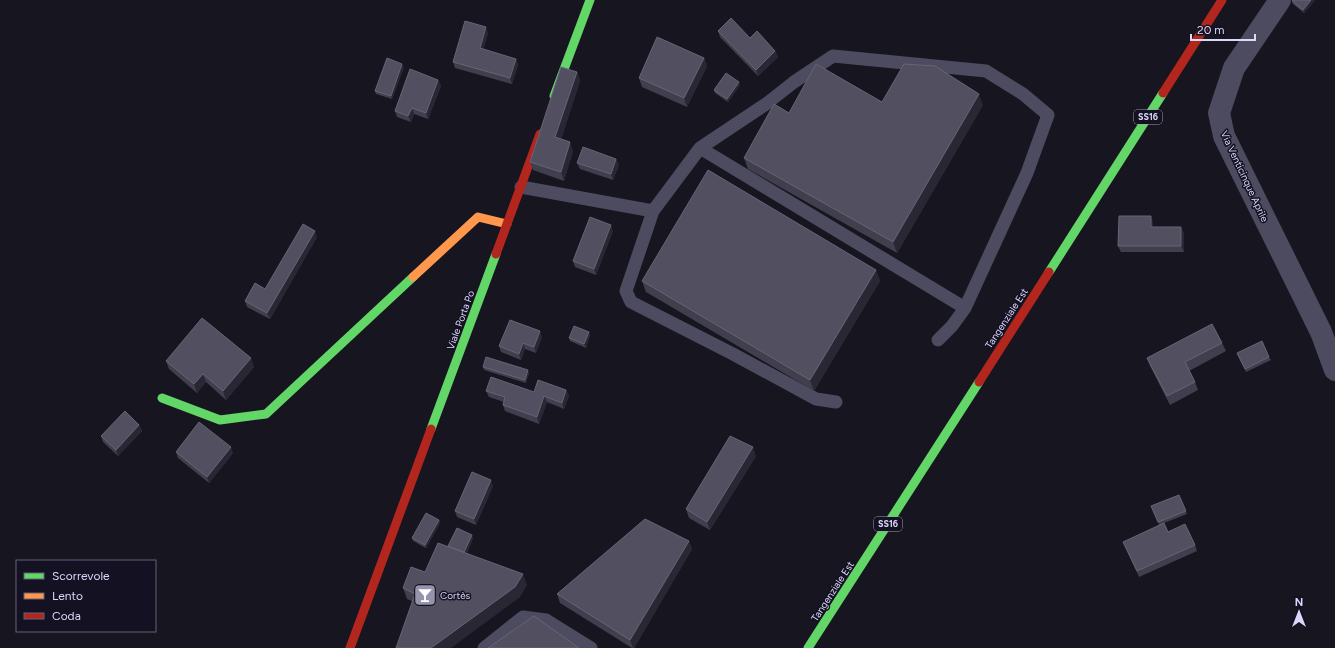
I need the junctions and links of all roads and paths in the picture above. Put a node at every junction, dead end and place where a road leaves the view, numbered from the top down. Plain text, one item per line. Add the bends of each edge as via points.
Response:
1 (590, 0) edge
2 (1222, 0) edge
3 (1280, 0) edge
4 (551, 105) edge
5 (543, 127) edge
6 (700, 148) junction
7 (521, 187) junction
8 (653, 211) junction
9 (507, 224) junction
10 (965, 308) junction
11 (1328, 326) edge
12 (938, 340) dead end
13 (1335, 370) edge
14 (162, 398) dead end
15 (836, 402) dead end
16 (350, 648) edge
17 (484, 648) edge
18 (591, 648) edge
19 (808, 648) edge

1 - 4 main road
2 - 19 main road, Tangenziale Est / SS16
3 - 11 street, Via Venticinque Aprile via 1234,68 1219,113 1224,136
5 - 7 main road, Viale Porta Po
6 - 8 lane
6 - 10 lane
6 - 10 lane via 833,56 986,70 1023,94 1048,115 1027,172
7 - 8 lane
7 - 9 main road, Viale Porta Po
8 - 15 lane via 626,290 631,302 816,399
9 - 14 main road via 478,217 266,414 220,420
9 - 16 main road, Viale Porta Po
10 - 12 lane
11 - 13 street, Via Venticinque Aprile
17 - 18 lane via 523,617 546,620

